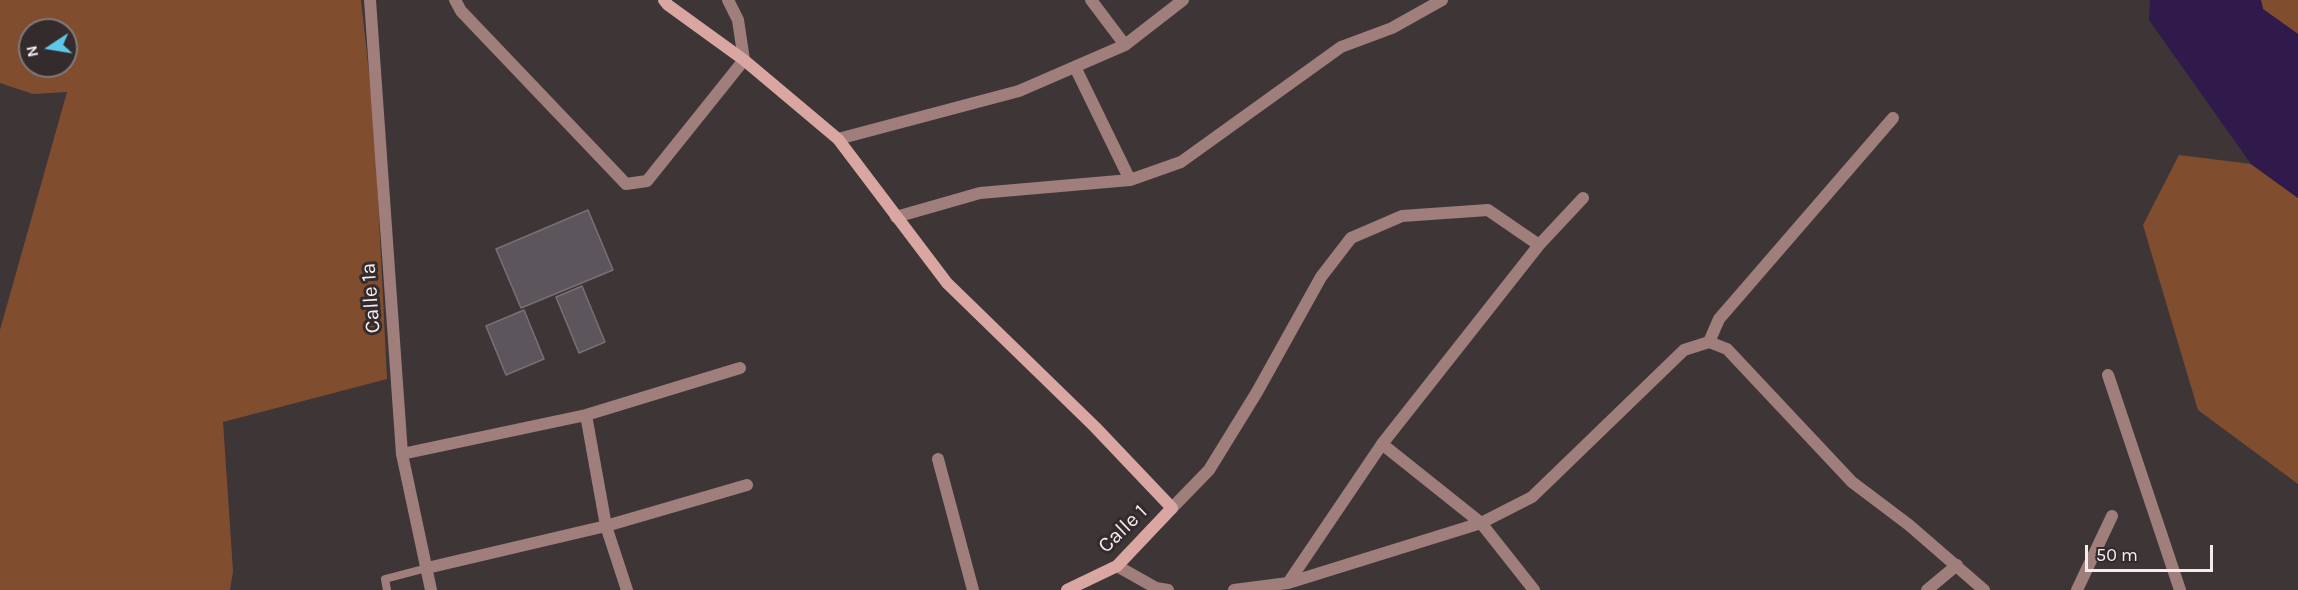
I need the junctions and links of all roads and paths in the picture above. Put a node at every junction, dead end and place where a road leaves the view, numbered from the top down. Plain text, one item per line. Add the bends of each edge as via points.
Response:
1 (370, 0) edge
2 (455, 0) edge
3 (664, 0) edge
4 (728, 0) edge
5 (1091, 0) edge
6 (1183, 0) edge
7 (1442, 0) edge
8 (1125, 45) junction
9 (744, 60) junction
10 (1075, 67) junction
11 (1893, 118) dead end
12 (838, 139) junction
13 (1130, 180) junction
14 (1583, 198) dead end
15 (896, 217) junction
16 (1539, 245) junction
17 (1709, 342) junction
18 (740, 368) dead end
19 (2108, 375) dead end
20 (586, 415) junction
21 (1382, 444) junction
22 (402, 454) junction
23 (938, 459) dead end
24 (747, 485) dead end
25 (1172, 508) junction
26 (2112, 516) dead end
27 (1481, 523) junction
28 (606, 526) junction
29 (1957, 565) junction
30 (1117, 566) junction
31 (426, 568) junction
32 (1288, 583) junction
33 (1072, 588) edge
34 (387, 590) edge
35 (430, 590) edge
36 (627, 590) edge
37 (973, 590) edge
38 (1168, 590) edge
39 (1234, 590) edge
40 (1534, 590) edge
41 (1928, 590) edge
42 (1984, 590) edge
43 (2077, 590) edge
44 (2180, 590) edge

1 - 22 street, Calle 1a
2 - 9 street via 461,11 626,184 647,181
3 - 9 main road
4 - 9 street via 738,20
5 - 8 street
6 - 8 street
7 - 13 street via 1392,28 1341,47 1181,162
8 - 10 street
9 - 12 main road
10 - 12 street via 1019,91
10 - 13 street
11 - 17 street via 1719,319
12 - 15 main road
13 - 15 street via 980,194
14 - 16 street
15 - 25 main road via 947,284 1095,427
16 - 21 street
16 - 25 street via 1488,210 1402,216 1351,238 1321,277 1209,470
17 - 27 street via 1684,350 1532,497
17 - 29 street via 1727,349 1852,482
18 - 20 street
19 - 44 street
20 - 22 street
20 - 28 street
21 - 27 street
21 - 32 street
22 - 31 street, Calle 1a
23 - 37 street
24 - 28 street
25 - 30 main road, Calle 1
26 - 43 street
27 - 32 street
27 - 40 street
28 - 31 street
28 - 36 street
29 - 41 street
29 - 42 street
30 - 33 main road, Calle 1
30 - 38 street via 1155,588
31 - 34 lane via 385,579
31 - 35 street, Calle 1a
32 - 39 street

